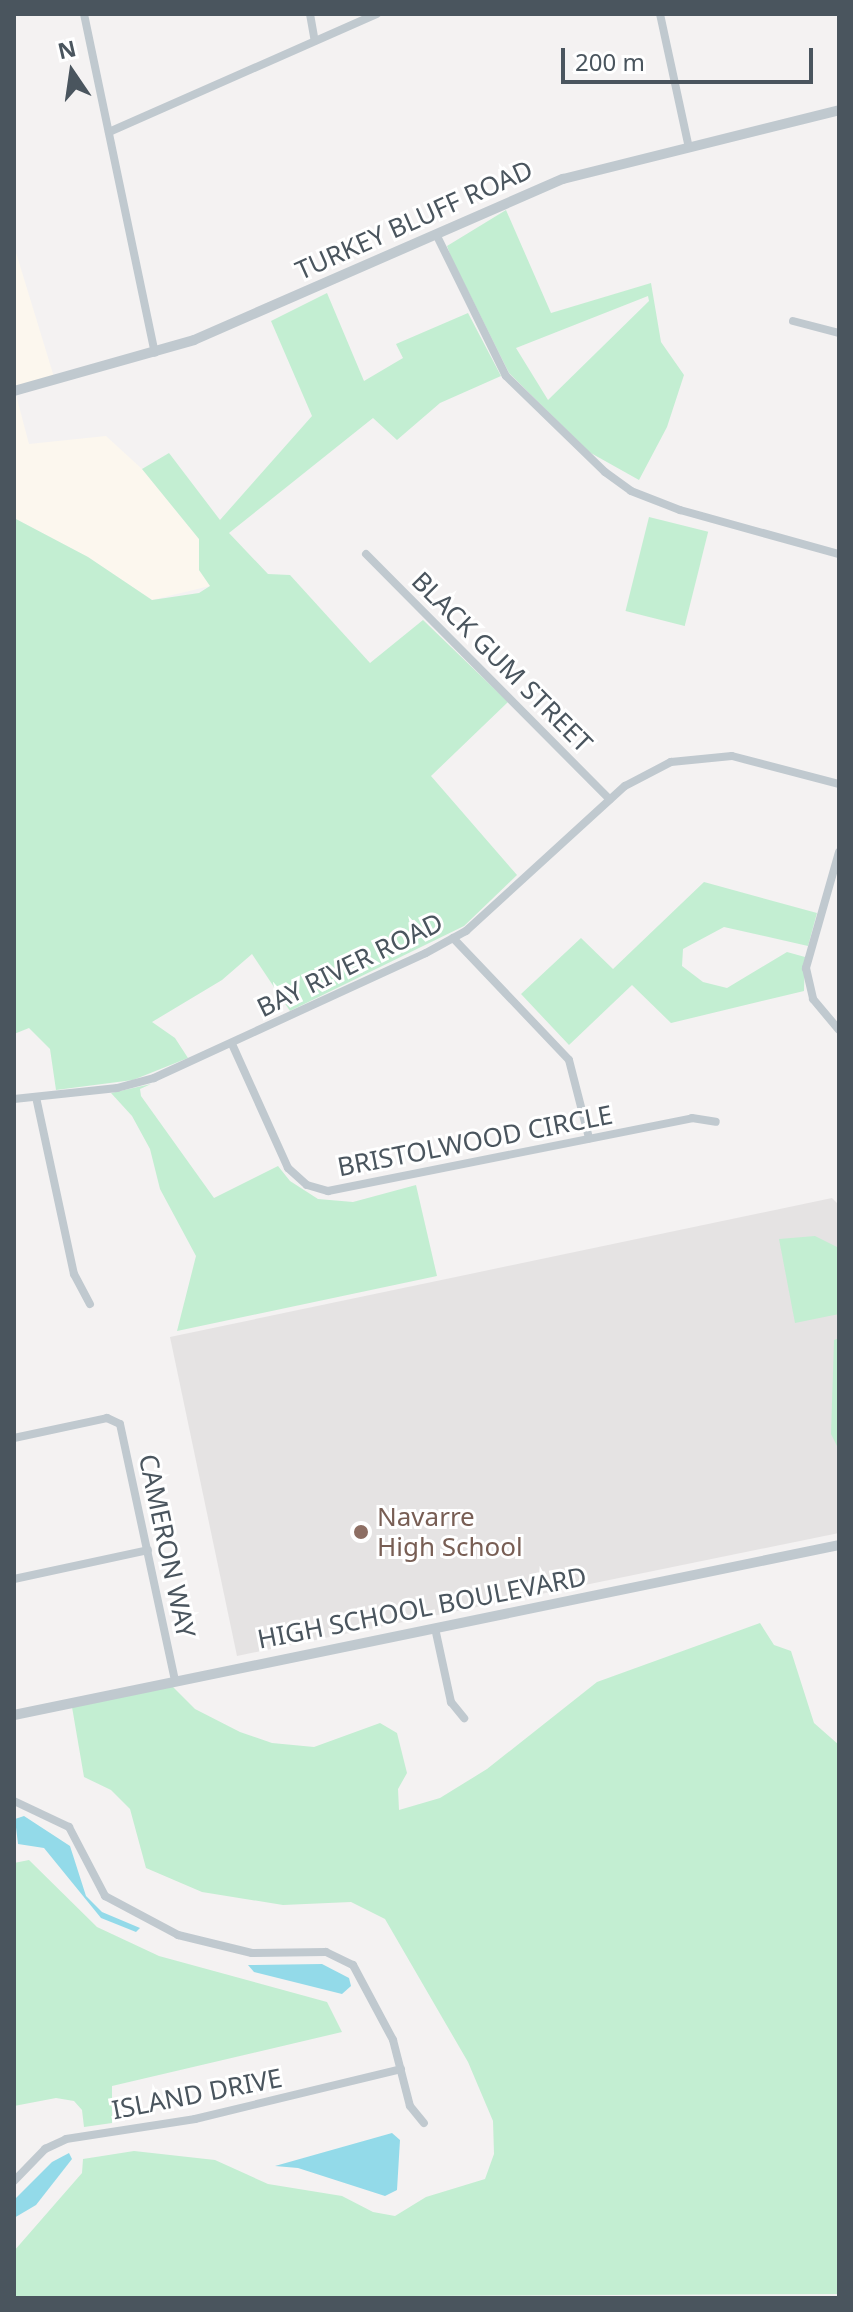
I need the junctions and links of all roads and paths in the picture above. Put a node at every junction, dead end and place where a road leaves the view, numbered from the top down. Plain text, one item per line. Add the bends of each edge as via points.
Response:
1 (84, 14) edge
2 (310, 14) edge
3 (377, 14) edge
4 (660, 14) edge
5 (315, 41) junction
6 (839, 110) edge
7 (109, 132) junction
8 (688, 144) junction
9 (436, 234) junction
10 (793, 321) dead end
11 (839, 333) edge
12 (155, 353) junction
13 (14, 391) edge
14 (366, 554) dead end
15 (839, 554) edge
16 (839, 784) edge
17 (610, 800) junction
18 (839, 852) edge
19 (453, 938) junction
20 (839, 1030) edge
21 (232, 1044) junction
22 (36, 1097) junction
23 (14, 1099) edge
24 (716, 1122) dead end
25 (589, 1138) junction
26 (90, 1304) dead end
27 (14, 1438) edge
28 (839, 1545) edge
29 (148, 1550) junction
30 (14, 1579) edge
31 (435, 1628) junction
32 (175, 1680) junction
33 (14, 1715) edge
34 (464, 1718) dead end
35 (14, 1801) edge
36 (401, 2069) junction
37 (424, 2123) dead end
38 (14, 2181) edge

1 - 7 street
2 - 5 street
3 - 5 street
4 - 8 street
5 - 7 street
6 - 8 street, TURKEY BLUFF ROAD
7 - 12 street
8 - 9 street, TURKEY BLUFF ROAD via 563,179
9 - 12 street, TURKEY BLUFF ROAD
9 - 15 street via 506,376 605,472 631,491 680,510
10 - 11 street
12 - 13 street, TURKEY BLUFF ROAD
14 - 17 street, BLACK GUM STREET
16 - 17 street, BAY RIVER ROAD via 732,756 696,756 644,774
17 - 19 street, BAY RIVER ROAD
18 - 20 street via 806,968 813,999
19 - 21 street, BAY RIVER ROAD
19 - 25 street via 561,1048 573,1071
21 - 22 street, BAY RIVER ROAD via 134,1085
21 - 25 street, BRISTOLWOOD CIRCLE via 288,1168 317,1189 361,1187
22 - 23 street, BAY RIVER ROAD
22 - 26 street via 74,1274
24 - 25 street, BRISTOLWOOD CIRCLE via 692,1118
27 - 29 street, CAMERON WAY via 107,1418 117,1421
28 - 31 street, HIGH SCHOOL BOULEVARD
29 - 30 street
29 - 32 street, CAMERON WAY
31 - 32 street, HIGH SCHOOL BOULEVARD
31 - 34 street via 451,1702
32 - 33 street, HIGH SCHOOL BOULEVARD
35 - 36 street via 69,1827 105,1896 178,1935 252,1953 326,1952 353,1965 380,2011
36 - 37 street via 410,2106
36 - 38 street, ISLAND DRIVE via 209,2116 66,2139 45,2149

